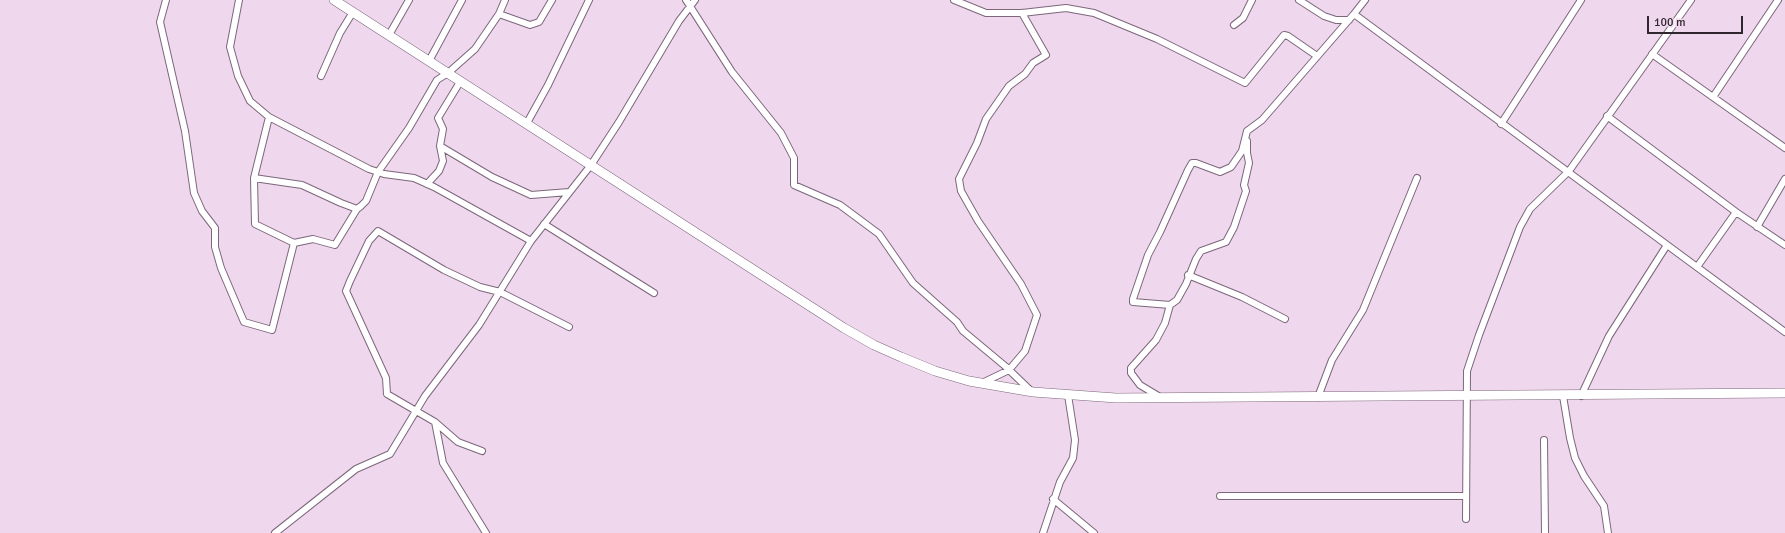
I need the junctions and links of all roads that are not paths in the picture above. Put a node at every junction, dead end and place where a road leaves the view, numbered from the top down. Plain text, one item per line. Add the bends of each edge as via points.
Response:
1 (166, 0) edge
2 (239, 0) edge
3 (334, 0) edge
4 (409, 0) edge
5 (462, 0) edge
6 (504, 0) edge
7 (552, 0) edge
8 (589, 0) edge
9 (686, 0) edge
10 (695, 0) edge
11 (954, 0) edge
12 (1252, 0) edge
13 (1298, 0) edge
14 (1365, 0) edge
15 (1580, 0) edge
16 (1691, 0) edge
17 (1778, 0) edge
18 (690, 7) junction
19 (354, 12) junction
20 (1022, 13) junction
21 (499, 14) junction
22 (1354, 14) junction
23 (1349, 20) junction
24 (1234, 25) dead end
25 (389, 35) junction
26 (1652, 54) junction
27 (1317, 56) junction
28 (429, 61) junction
29 (448, 73) junction
30 (321, 76) dead end
31 (460, 82) junction
32 (1713, 97) junction
33 (1607, 116) junction
34 (269, 117) junction
35 (527, 123) junction
36 (1501, 124) junction
37 (1247, 131) junction
38 (440, 146) junction
39 (1785, 148) edge
40 (591, 165) junction
41 (1569, 171) junction
42 (378, 172) junction
43 (254, 178) junction
44 (1418, 178) dead end
45 (1785, 179) edge
46 (427, 184) junction
47 (569, 192) junction
48 (357, 209) junction
49 (1736, 212) junction
50 (544, 224) junction
51 (1757, 227) junction
52 (531, 241) junction
53 (294, 243) junction
54 (1785, 244) edge
55 (1668, 245) junction
56 (1697, 267) junction
57 (1188, 275) junction
58 (500, 292) junction
59 (654, 293) dead end
60 (1170, 305) junction
61 (1286, 319) dead end
62 (569, 327) dead end
63 (1785, 332) edge
64 (1009, 370) junction
65 (982, 384) junction
66 (1033, 392) junction
67 (1785, 393) edge
68 (1068, 395) junction
69 (1466, 396) junction
70 (1563, 396) junction
71 (1581, 396) junction
72 (1318, 397) junction
73 (1161, 398) junction
74 (416, 411) junction
75 (435, 422) junction
76 (1544, 440) dead end
77 (482, 451) dead end
78 (1220, 496) dead end
79 (1466, 496) junction
80 (1053, 499) junction
81 (1466, 519) dead end
82 (275, 533) edge
83 (486, 533) edge
84 (1043, 533) edge
85 (1094, 533) edge
86 (1545, 533) edge
87 (1608, 533) edge

1 - 53 street via 160,22 184,131 194,193 202,211 215,228 215,247 221,268 244,322 272,330
2 - 34 street via 230,47 238,76 250,101
3 - 19 street
4 - 25 street
5 - 28 street
6 - 21 street
7 - 21 street via 539,22 530,26
8 - 35 street
9 - 18 street
10 - 18 street
11 - 20 street via 986,13
12 - 24 street via 1243,18
13 - 23 street via 1324,16 1336,20
14 - 22 street
15 - 36 street
16 - 26 street
17 - 32 street
18 - 40 street
18 - 64 street via 732,72 781,133 794,158 794,185 840,205 879,234 913,283
19 - 25 street
19 - 30 street via 340,34
20 - 27 street via 1066,8 1094,13 1157,39 1245,83 1284,35
20 - 64 street via 1046,55 1033,63 1025,74 1009,86 986,119 959,179 961,191 1021,284 1036,315 1025,351
21 - 29 street via 475,48
22 - 23 street
22 - 36 street
23 - 27 street
25 - 28 street
26 - 32 street
26 - 33 street
27 - 37 street via 1262,120
28 - 29 street
29 - 31 street
29 - 42 street via 437,80 410,128
31 - 35 street
31 - 38 street via 438,118 443,129
32 - 39 street
33 - 41 street
33 - 49 street
34 - 42 street
34 - 43 street
35 - 40 street
36 - 41 street
37 - 57 street via 1247,153 1250,162 1244,185 1246,191 1234,227 1226,242 1201,251
37 - 60 street via 1242,151 1231,167 1220,172 1192,163 1148,255 1133,302
38 - 46 street via 444,161
38 - 47 street via 492,177 531,195
40 - 47 street
40 - 65 street via 874,345 935,371
41 - 55 street
41 - 69 street via 1530,209 1520,227 1467,371
42 - 46 street via 414,178
42 - 48 street via 366,201
43 - 48 street via 302,185
43 - 53 street via 255,224
44 - 72 street via 1363,310 1332,360
45 - 51 street
46 - 52 street
47 - 50 street
48 - 53 street via 336,245 313,239
49 - 51 street
49 - 56 street
50 - 52 street
50 - 59 street
51 - 54 street
52 - 58 street
55 - 56 street
55 - 71 street via 1609,336
56 - 63 street
57 - 60 street via 1177,300
57 - 61 street via 1242,297
58 - 62 street
58 - 74 street via 479,325 424,396
58 - 74 street via 480,287 444,270 378,232 369,241 346,291 386,378 386,394
60 - 73 street via 1165,323 1156,340 1131,368 1140,385
64 - 65 street
64 - 66 street
65 - 66 street
66 - 68 street
67 - 71 street
68 - 73 street
68 - 80 street via 1075,440 1073,458
69 - 70 street
69 - 72 street
69 - 79 street
70 - 71 street
70 - 87 street via 1575,458 1604,506
72 - 73 street
74 - 75 street
74 - 82 street via 390,454 356,469
75 - 77 street via 458,442
75 - 83 street via 443,463
76 - 86 street
78 - 79 street
79 - 81 street
80 - 84 street
80 - 85 street

